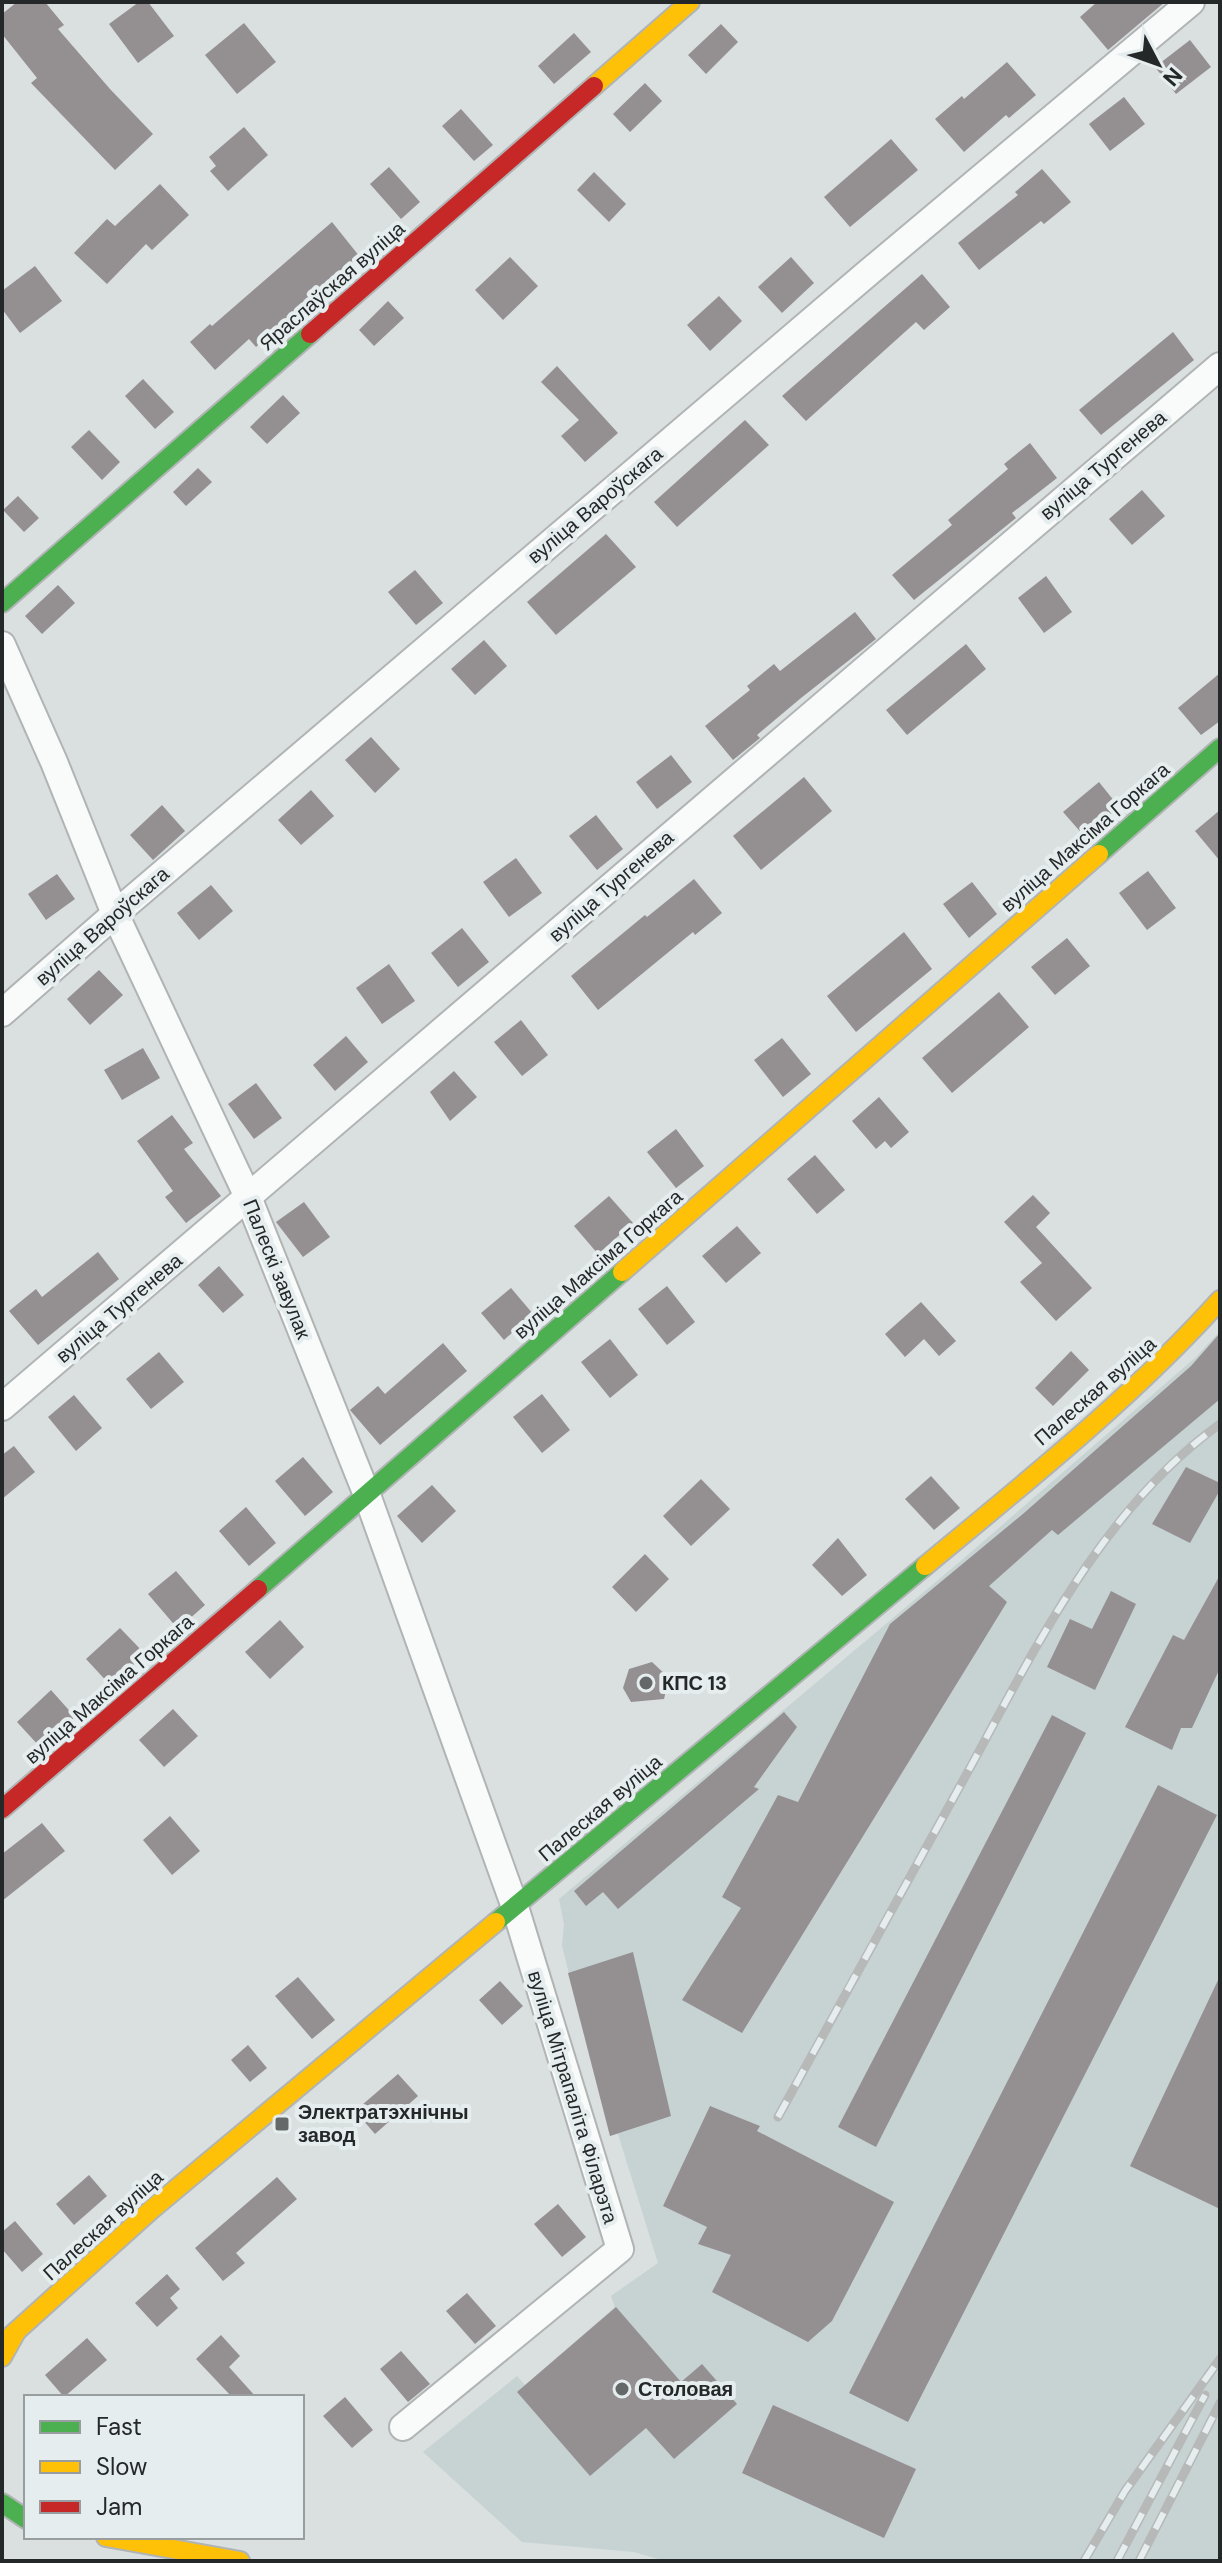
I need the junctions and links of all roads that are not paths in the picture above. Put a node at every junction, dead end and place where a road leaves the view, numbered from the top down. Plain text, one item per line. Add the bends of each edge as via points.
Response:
1 (690, 2) edge
2 (1191, 2) edge
3 (1220, 366) edge
4 (2, 603) edge
5 (2, 645) edge
6 (1220, 748) edge
7 (115, 914) junction
8 (2, 1013) edge
9 (248, 1197) junction
10 (1220, 1300) edge
11 (2, 1407) edge
12 (367, 1495) junction
13 (2, 1809) edge
14 (515, 1907) junction
15 (9, 2338) edge
16 (2, 2357) edge
17 (403, 2427) dead end
18 (2, 2481) edge
19 (4, 2504) edge
20 (24, 2518) edge
21 (117, 2539) edge
22 (240, 2561) edge

1 - 4 street, Яраслаўская вуліца
2 - 7 street, вуліца Вароўскага
3 - 9 street, вуліца Тургенева
5 - 7 street, Палескі завулак
6 - 12 street, вуліца Максіма Горкага
7 - 8 street, вуліца Вароўскага
7 - 9 street, Палескі завулак
9 - 11 street, вуліца Тургенева
9 - 12 street, Палескі завулак
10 - 14 street, Палеская вуліца via 1176,1349 1009,1496
12 - 13 street, вуліца Максіма Горкага
12 - 14 street, Палескі завулак
14 - 15 street, Палеская вуліца via 164,2199
14 - 17 street, вуліца Мітрапаліта Філарэта via 620,2249
15 - 16 street, Палеская вуліца
18 - 19 street
19 - 20 street
21 - 22 street

